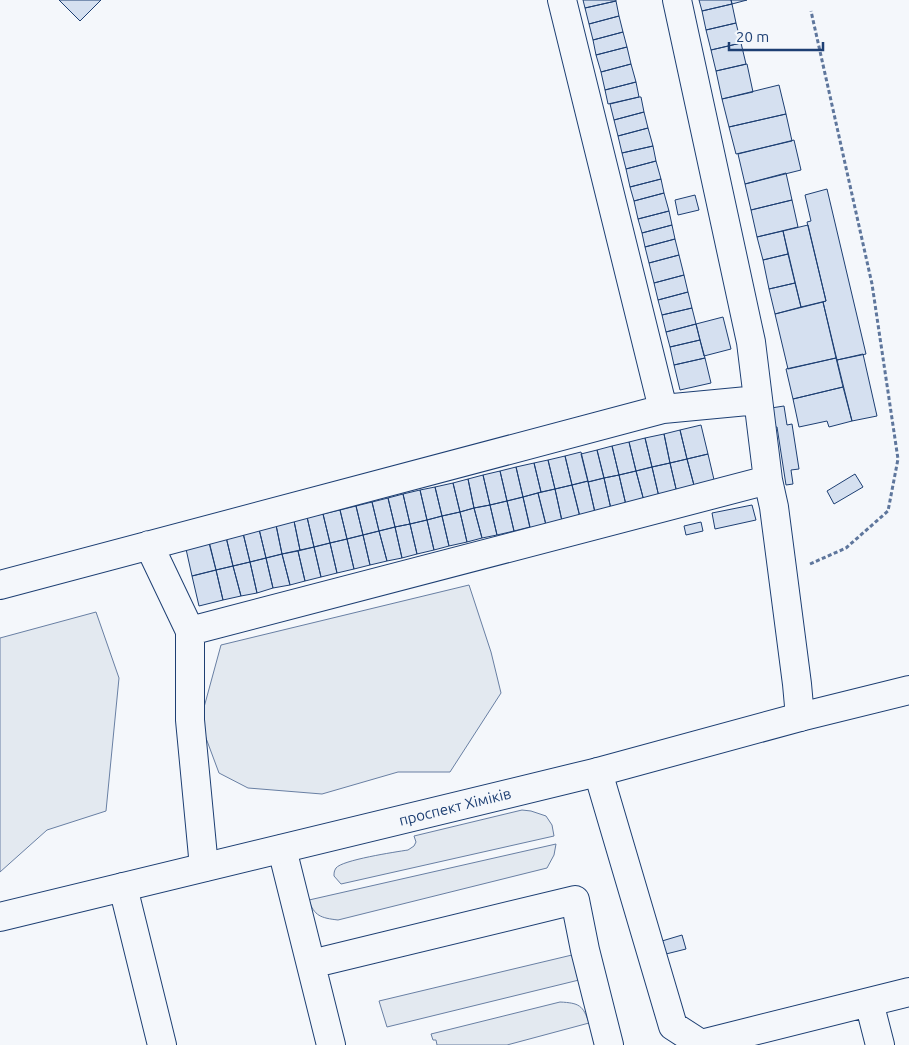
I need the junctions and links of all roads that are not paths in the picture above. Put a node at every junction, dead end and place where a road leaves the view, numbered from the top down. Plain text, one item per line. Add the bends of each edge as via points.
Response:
1 (562, 0) edge
2 (678, 0) edge
3 (758, 400) junction
4 (663, 409) junction
5 (768, 480) junction
6 (149, 545) junction
7 (0, 585) edge
8 (190, 631) junction
9 (909, 690) edge
10 (800, 717) junction
11 (598, 772) junction
12 (282, 849) junction
13 (204, 867) junction
14 (123, 887) junction
15 (0, 917) edge
16 (312, 964) junction
17 (909, 992) edge
18 (869, 1002) junction
19 (162, 1045) edge
20 (331, 1045) edge
21 (609, 1045) edge
22 (880, 1045) edge

1 - 4 main road
2 - 3 main road via 751,342
3 - 4 main road
3 - 5 main road
4 - 6 main road
5 - 8 main road
5 - 10 main road
6 - 7 main road
6 - 8 main road
8 - 13 main road via 190,720
9 - 10 main road, проспект Хіміків
10 - 11 main road, проспект Хіміків
11 - 12 main road, проспект Хіміків
11 - 18 main road via 673,1026 701,1044
12 - 13 main road, проспект Хіміків
12 - 16 main road
13 - 14 main road, проспект Хіміків
14 - 15 main road, проспект Хіміків
14 - 19 main road
16 - 20 main road
16 - 21 main road via 575,900
17 - 18 main road
18 - 22 main road

